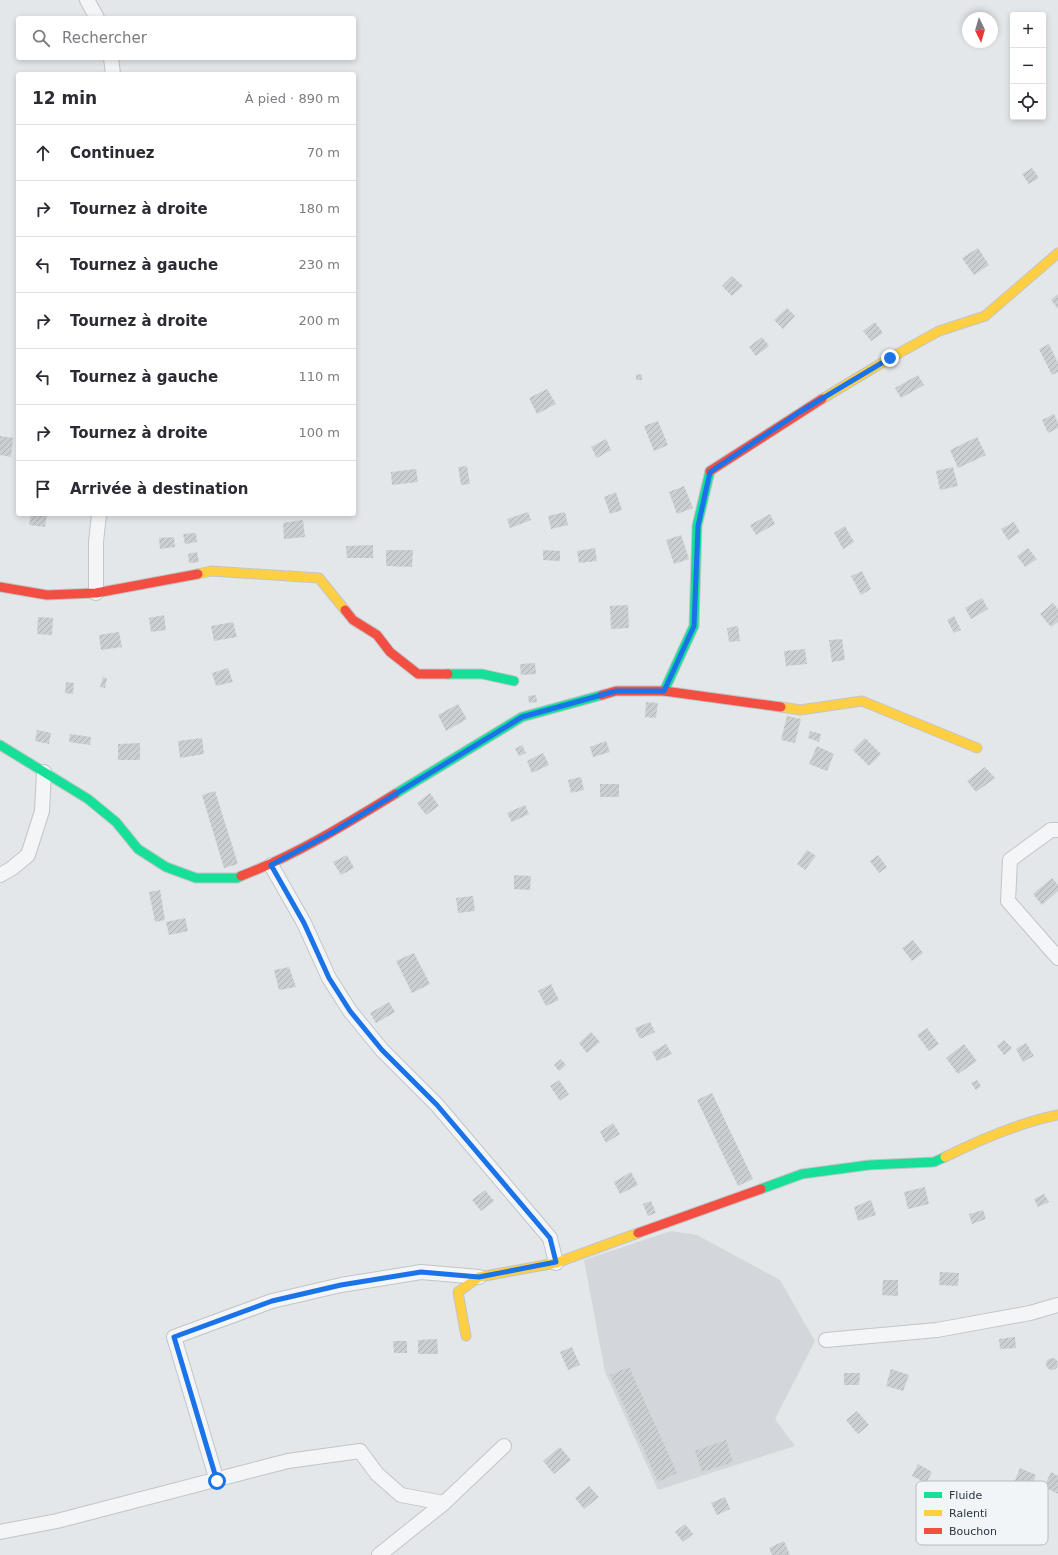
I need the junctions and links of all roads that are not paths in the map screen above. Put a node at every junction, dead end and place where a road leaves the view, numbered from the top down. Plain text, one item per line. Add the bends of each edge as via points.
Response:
1 (87, 0) edge
2 (96, 16) edge
3 (111, 60) edge
4 (113, 72) edge
5 (1058, 253) edge
6 (99, 516) edge
7 (0, 587) edge
8 (96, 593) junction
9 (514, 681) dead end
10 (664, 691) junction
11 (0, 745) edge
12 (977, 748) dead end
13 (44, 772) junction
14 (1058, 830) edge
15 (271, 865) junction
16 (0, 875) edge
17 (1058, 958) edge
18 (1058, 1115) edge
19 (556, 1262) junction
20 (479, 1277) junction
21 (1058, 1305) edge
22 (466, 1336) dead end
23 (826, 1340) dead end
24 (504, 1446) dead end
25 (217, 1481) junction
26 (444, 1503) junction
27 (0, 1532) edge
28 (379, 1555) edge

1 - 2 street
3 - 4 street
5 - 10 street via 985,316 939,332 890,358 798,413 710,472 698,526 694,626
6 - 8 street
7 - 8 street via 47,595
8 - 9 street via 211,571 319,578 353,620 377,635 390,652 418,674 482,674
10 - 12 street via 800,710 862,701
10 - 15 street via 616,691 522,717 333,832
11 - 13 street
13 - 15 street via 88,799 116,822 138,850 166,866 196,878 237,878
13 - 16 street via 42,811 28,855
14 - 17 street via 1051,830 1010,860 1008,901
15 - 19 street via 304,923 329,978 350,1011 382,1050 437,1105 550,1238
18 - 19 street via 984,1138 934,1162 870,1165 802,1174
19 - 20 street
20 - 22 street via 458,1292
20 - 25 street via 421,1272 341,1285 272,1301 174,1337
21 - 23 street via 1030,1313 937,1330
24 - 26 street
25 - 26 street via 288,1461 360,1451 377,1474 401,1495
25 - 27 street via 57,1521
26 - 28 street

